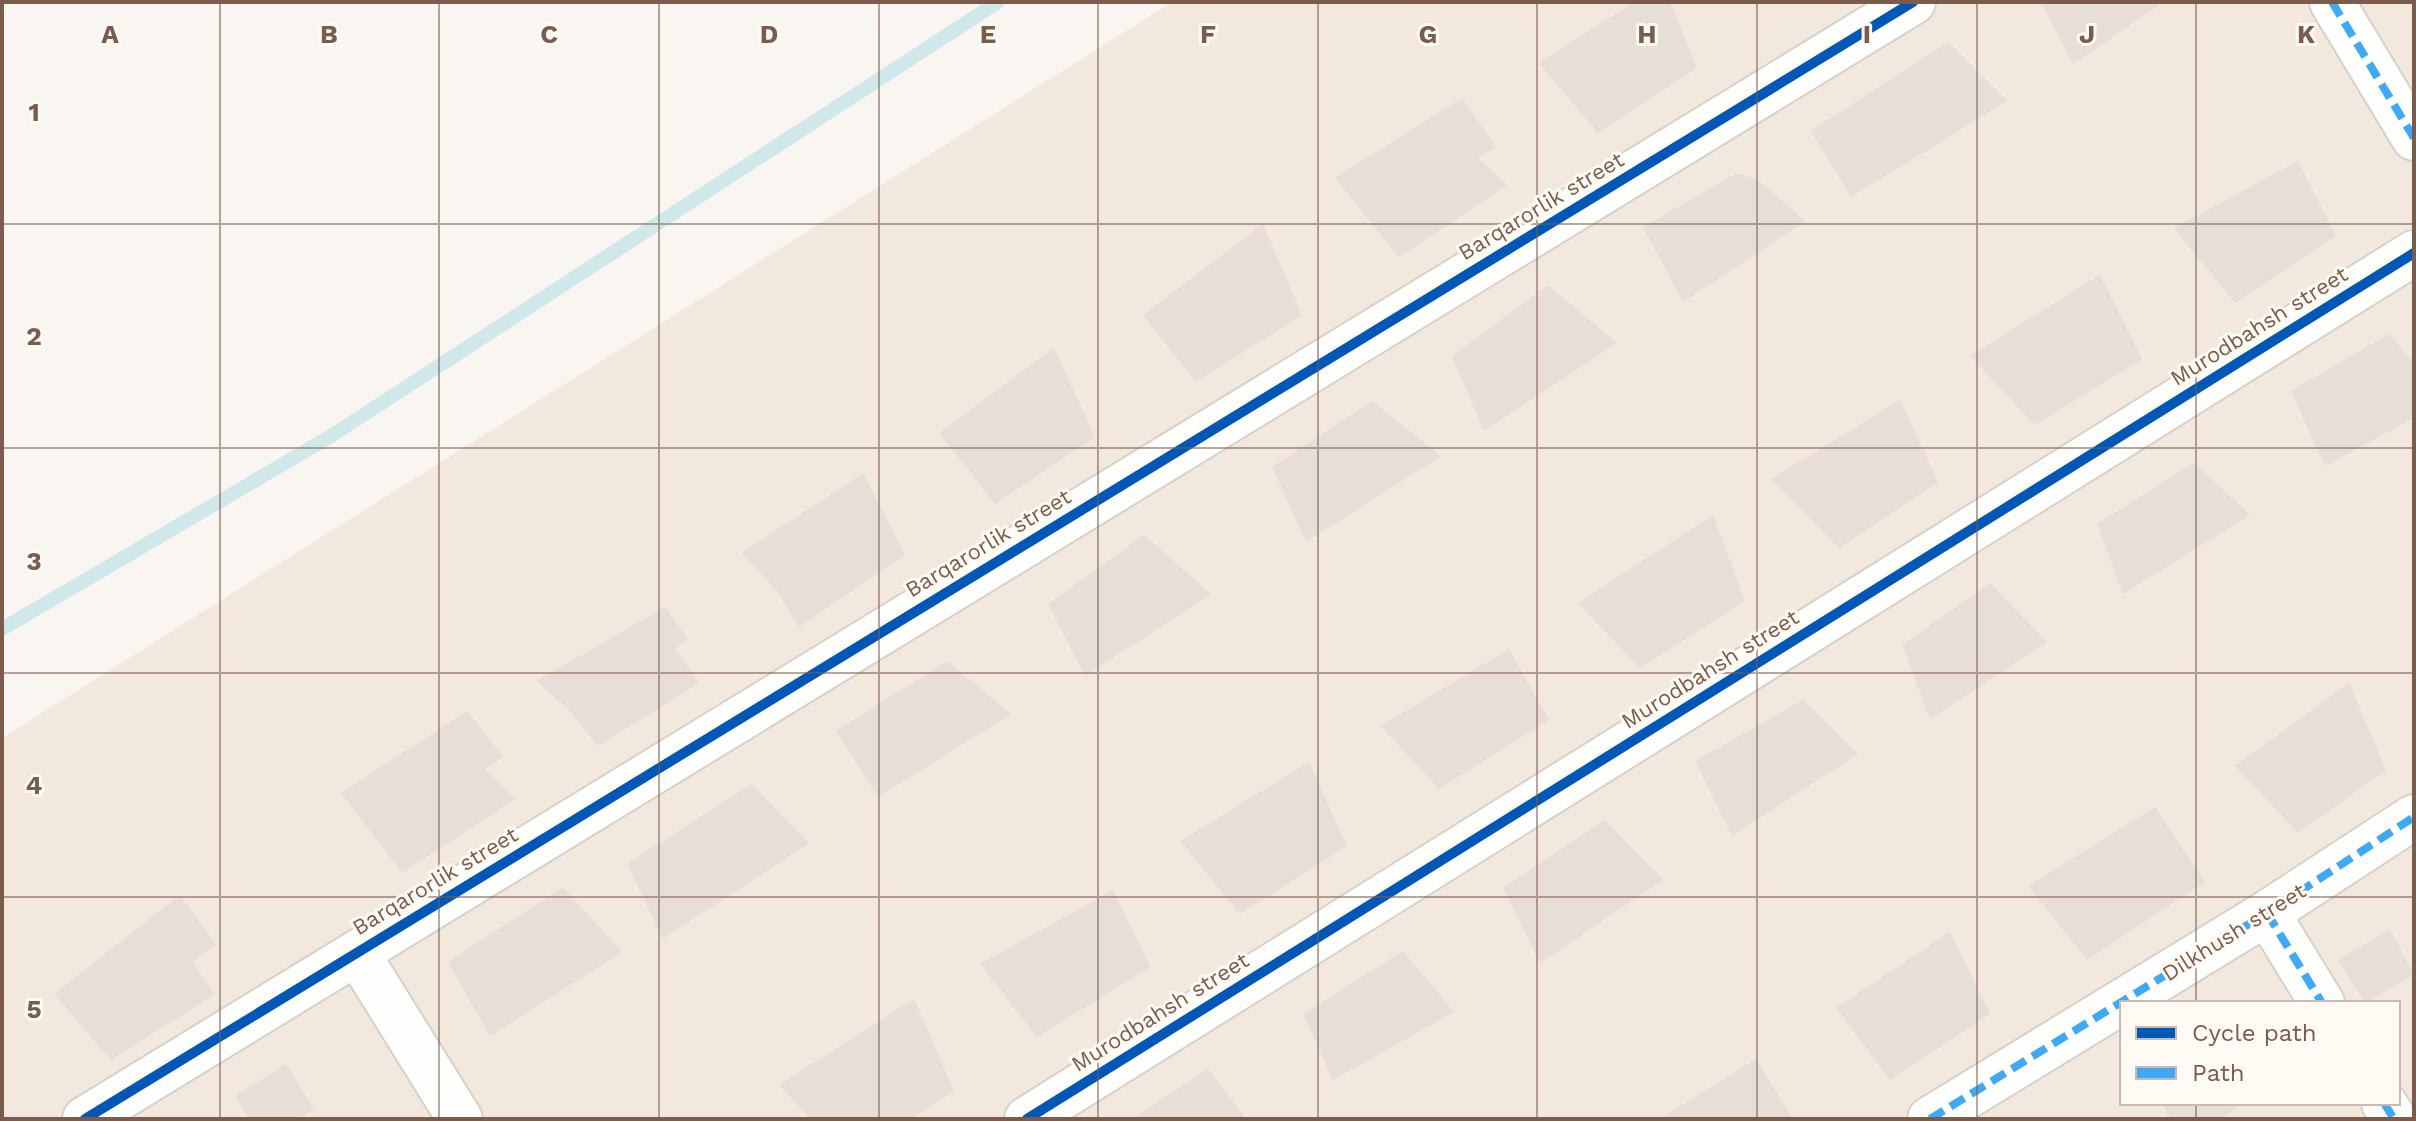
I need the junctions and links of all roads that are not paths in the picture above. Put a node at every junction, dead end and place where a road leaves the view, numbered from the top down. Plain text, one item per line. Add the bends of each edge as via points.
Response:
1 (1913, 2) edge
2 (2332, 2) edge
3 (2414, 138) edge
4 (2414, 253) edge
5 (2414, 817) edge
6 (2267, 913) junction
7 (357, 953) junction
8 (2123, 1001) edge
9 (2321, 1001) edge
10 (2120, 1003) edge
11 (85, 1119) edge
12 (460, 1119) edge
13 (1027, 1119) edge
14 (1930, 1119) edge

1 - 7 street, Barqarorlik street
2 - 3 street
4 - 13 street, Murodbahsh street
5 - 6 street, Dilkhush street
6 - 8 street, Dilkhush street
6 - 9 street
7 - 11 street, Barqarorlik street
7 - 12 street
10 - 14 street, Dilkhush street

